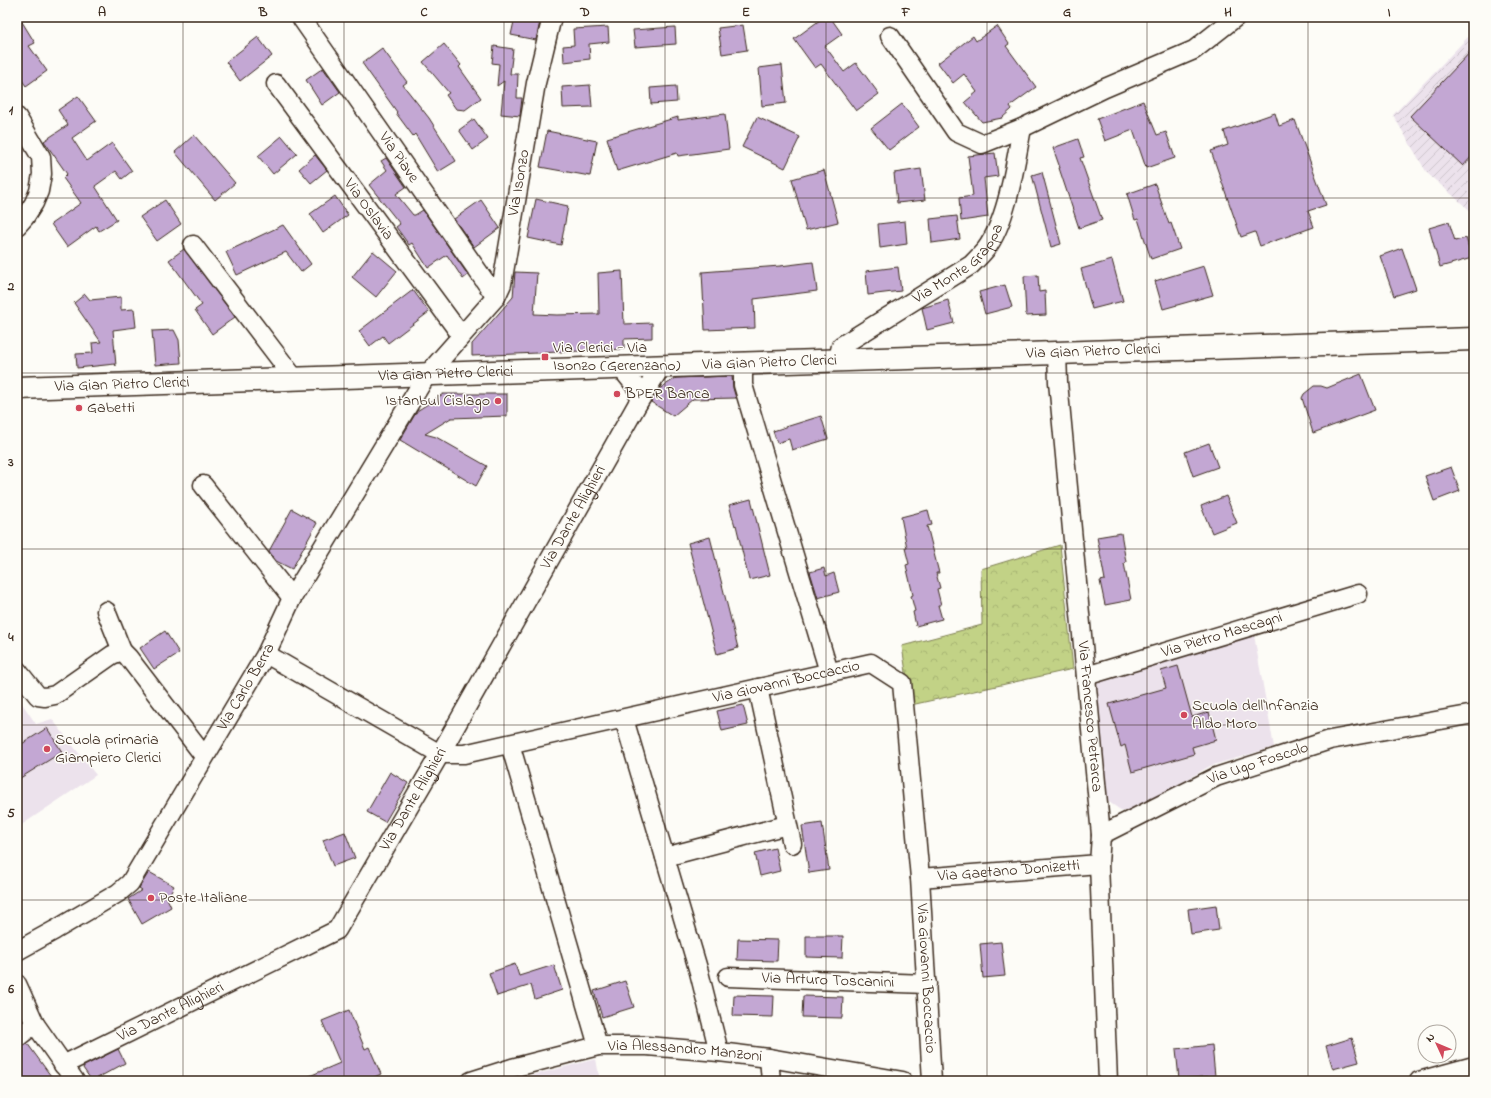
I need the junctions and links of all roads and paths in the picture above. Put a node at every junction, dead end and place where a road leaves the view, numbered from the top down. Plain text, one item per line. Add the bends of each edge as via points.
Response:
1 (552, 17) edge
2 (1236, 17) edge
3 (302, 19) dead end
4 (890, 36) dead end
5 (276, 84) dead end
6 (17, 117) edge
7 (1022, 128) junction
8 (17, 226) edge
9 (194, 245) dead end
10 (496, 297) junction
11 (461, 335) junction
12 (1474, 339) edge
13 (1057, 353) junction
14 (838, 359) junction
15 (743, 364) junction
16 (661, 367) junction
17 (621, 368) junction
18 (457, 374) junction
19 (426, 376) junction
20 (294, 379) junction
21 (17, 388) edge
22 (638, 403) junction
23 (203, 485) dead end
24 (1358, 594) dead end
25 (292, 598) junction
26 (106, 611) dead end
27 (122, 651) junction
28 (266, 654) junction
29 (17, 670) edge
30 (829, 672) junction
31 (1086, 676) junction
32 (758, 688) junction
33 (1474, 714) edge
34 (624, 719) junction
35 (510, 744) junction
36 (440, 754) junction
37 (204, 756) junction
38 (787, 825) junction
39 (1101, 835) junction
40 (792, 844) dead end
41 (666, 858) junction
42 (1099, 864) junction
43 (920, 878) junction
44 (17, 951) edge
45 (728, 977) dead end
46 (17, 984) edge
47 (927, 984) junction
48 (35, 1024) junction
49 (17, 1038) edge
50 (598, 1046) junction
51 (719, 1052) junction
52 (769, 1058) junction
53 (63, 1065) junction
54 (1474, 1066) edge
55 (513, 1074) edge
56 (75, 1081) edge
57 (471, 1081) edge
58 (771, 1081) edge
59 (903, 1081) edge
60 (932, 1081) edge
61 (1108, 1081) edge
62 (1419, 1081) edge

1 - 10 street, Via Isonzo via 536,83 502,284
2 - 7 street via 1194,50 1105,88
3 - 10 street, Via Piave
4 - 7 street via 956,132 982,144
5 - 11 street, Via Oslavia
6 - 8 street via 41,157 42,174 34,203
7 - 14 street, Via Monte Grappa via 1012,184 997,230 986,250 971,265 841,346
9 - 20 street
10 - 11 street, Via Isonzo
11 - 18 street
11 - 19 street, Via Isonzo
12 - 13 main road, Via Gian Pietro Clerici
13 - 14 main road, Via Gian Pietro Clerici
13 - 31 street, Via Francesco Petrarca
14 - 15 main road, Via Gian Pietro Clerici
15 - 16 main road, Via Gian Pietro Clerici
15 - 30 street via 744,385
16 - 17 main road, Via Gian Pietro Clerici
16 - 22 street, Via Dante Alighieri
17 - 18 main road, Via Gian Pietro Clerici
17 - 22 street via 640,392
18 - 19 main road, Via Gian Pietro Clerici
19 - 20 main road, Via Gian Pietro Clerici
19 - 25 street, Via Carlo Berra
20 - 21 main road, Via Gian Pietro Clerici
22 - 36 street, Via Dante Alighieri
23 - 25 street
24 - 31 street, Via Pietro Mascagni
25 - 28 street, Via Carlo Berra
26 - 27 street
27 - 29 street via 112,655 55,695 38,696
27 - 37 street
28 - 36 street
28 - 37 street, Via Carlo Berra
30 - 32 street, Via Giovanni Boccaccio
30 - 43 street, Via Giovanni Boccaccio via 871,663 902,683
31 - 39 street, Via Francesco Petrarca
32 - 34 street, Via Giovanni Boccaccio
32 - 38 street
33 - 39 street, Via Ugo Foscolo via 1330,740 1216,777
34 - 35 street, Via Giovanni Boccaccio
34 - 41 street
35 - 36 street, Via Giovanni Boccaccio via 464,754
35 - 50 street
36 - 53 street, Via Dante Alighieri via 337,930
37 - 44 street, Via Carlo Berra via 130,883 118,893
38 - 40 street
38 - 41 street
39 - 42 street, Via Francesco Petrarca
41 - 51 street
42 - 43 street, Via Gaetano Donizetti
42 - 61 street, Via Francesco Petrarca
43 - 47 street, Via Giovanni Boccaccio
45 - 47 street, Via Arturo Toscanini
46 - 48 street
47 - 60 street, Via Giovanni Boccaccio
48 - 49 street
48 - 53 street
50 - 51 street, Via Alessandro Manzoni via 647,1046
50 - 55 street, Via Alessandro Manzoni
51 - 52 street, Via Alessandro Manzoni
52 - 58 street
52 - 59 street, Via Alessandro Manzoni
53 - 56 street
54 - 62 street
55 - 57 street, Via Alessandro Manzoni

